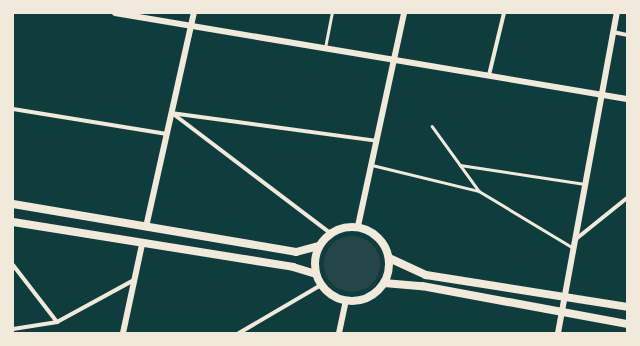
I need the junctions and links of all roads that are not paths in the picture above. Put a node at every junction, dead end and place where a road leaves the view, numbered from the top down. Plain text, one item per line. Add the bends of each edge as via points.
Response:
1 (115, 13) edge
2 (194, 13) edge
3 (332, 13) edge
4 (404, 13) edge
5 (504, 13) edge
6 (617, 13) edge
7 (191, 26) junction
8 (613, 32) junction
9 (627, 35) edge
10 (324, 48) junction
11 (394, 60) junction
12 (489, 75) junction
13 (602, 95) junction
14 (627, 99) edge
15 (13, 109) edge
16 (171, 113) junction
17 (432, 126) dead end
18 (167, 134) junction
19 (377, 141) junction
20 (372, 165) junction
21 (460, 165) junction
22 (586, 184) junction
23 (479, 191) junction
24 (627, 198) edge
25 (13, 204) edge
26 (13, 222) edge
27 (358, 226) junction
28 (146, 227) junction
29 (330, 233) junction
30 (575, 239) junction
31 (142, 244) junction
32 (319, 246) junction
33 (574, 248) junction
34 (389, 258) junction
35 (13, 265) edge
36 (316, 274) junction
37 (134, 280) junction
38 (384, 283) junction
39 (321, 285) junction
40 (565, 297) junction
41 (346, 300) junction
42 (627, 307) edge
43 (562, 313) junction
44 (56, 322) junction
45 (627, 324) edge
46 (13, 329) edge
47 (122, 333) edge
48 (239, 333) edge
49 (339, 333) edge
50 (558, 333) edge

1 - 7 street
2 - 7 street
3 - 10 lane
4 - 11 street
5 - 12 street
6 - 8 street
7 - 10 street
7 - 16 street
8 - 9 street
8 - 13 street
10 - 11 street
11 - 12 street
11 - 19 street
12 - 13 street
13 - 14 street
13 - 22 street
15 - 18 street
16 - 18 street
16 - 19 street
16 - 29 street
17 - 21 lane
18 - 28 street
19 - 20 street
20 - 23 lane
20 - 27 street
21 - 22 lane
21 - 23 lane
22 - 30 street
23 - 33 lane
24 - 30 street
25 - 28 main road
26 - 31 main road
27 - 29 main road via 348,226
27 - 34 main road via 379,237
28 - 32 main road via 296,252
29 - 32 main road
30 - 33 street
31 - 36 main road via 293,267
31 - 37 street
32 - 36 main road via 314,265
33 - 40 street
34 - 38 main road via 390,267
34 - 40 main road via 426,275
35 - 44 street
36 - 39 main road
37 - 44 street
37 - 47 street
38 - 41 main road via 368,298
38 - 43 main road via 422,286
39 - 41 main road via 336,298
39 - 48 street
40 - 42 main road
40 - 43 street
41 - 49 street
43 - 45 main road
43 - 50 street
44 - 46 street

